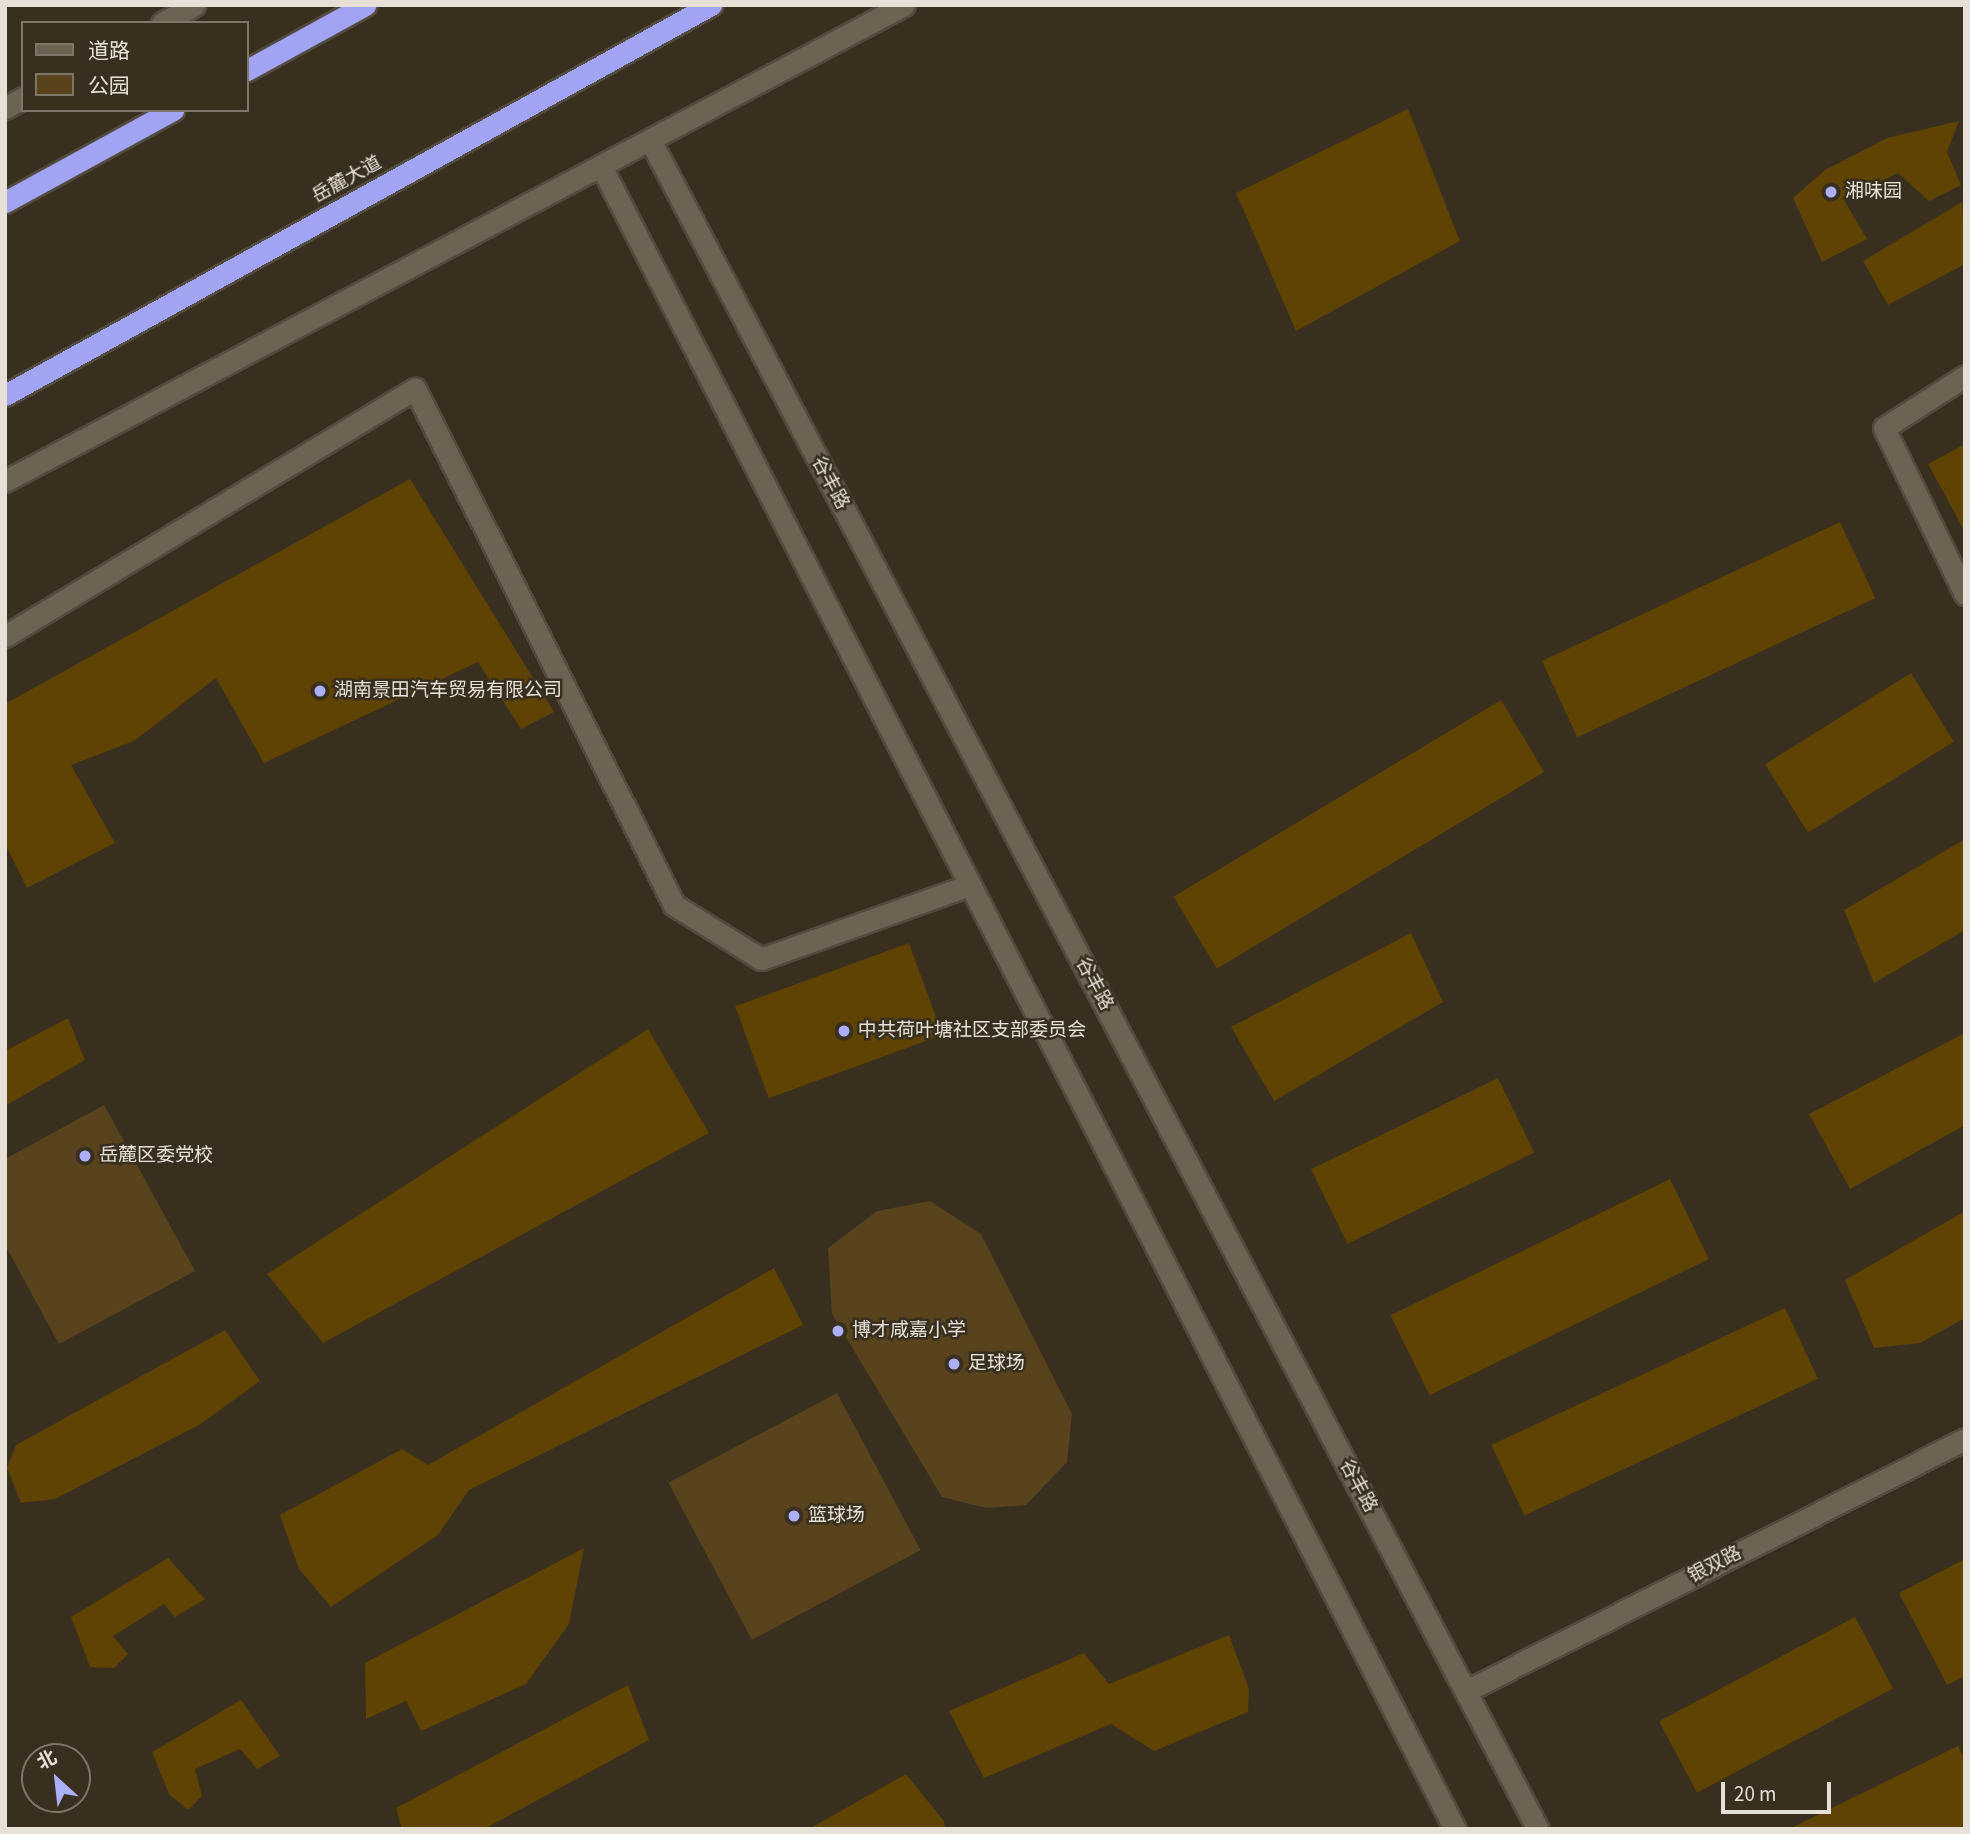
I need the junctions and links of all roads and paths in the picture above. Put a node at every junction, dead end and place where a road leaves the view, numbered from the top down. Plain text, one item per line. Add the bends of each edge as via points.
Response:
1 (194, 5) edge
2 (365, 5) edge
3 (711, 5) edge
4 (904, 5) edge
5 (166, 21) edge
6 (248, 69) edge
7 (21, 99) edge
8 (5, 108) edge
9 (169, 112) edge
10 (650, 140) junction
11 (601, 166) junction
12 (5, 201) edge
13 (1965, 376) edge
14 (5, 395) edge
15 (5, 481) edge
16 (1965, 594) edge
17 (5, 636) edge
18 (970, 885) junction
19 (1965, 1439) edge
20 (1465, 1691) junction
21 (1455, 1829) edge
22 (1538, 1829) edge

1 - 5 street
2 - 6 highway
3 - 14 highway, 岳麓大道
4 - 10 street
7 - 8 street
9 - 12 highway
10 - 11 street
10 - 20 street, 谷丰路
11 - 15 street
11 - 18 street
13 - 16 street via 1884,428
17 - 18 street via 415,389 674,905 761,959
18 - 21 street
19 - 20 street, 银双路
20 - 22 street, 谷丰路

